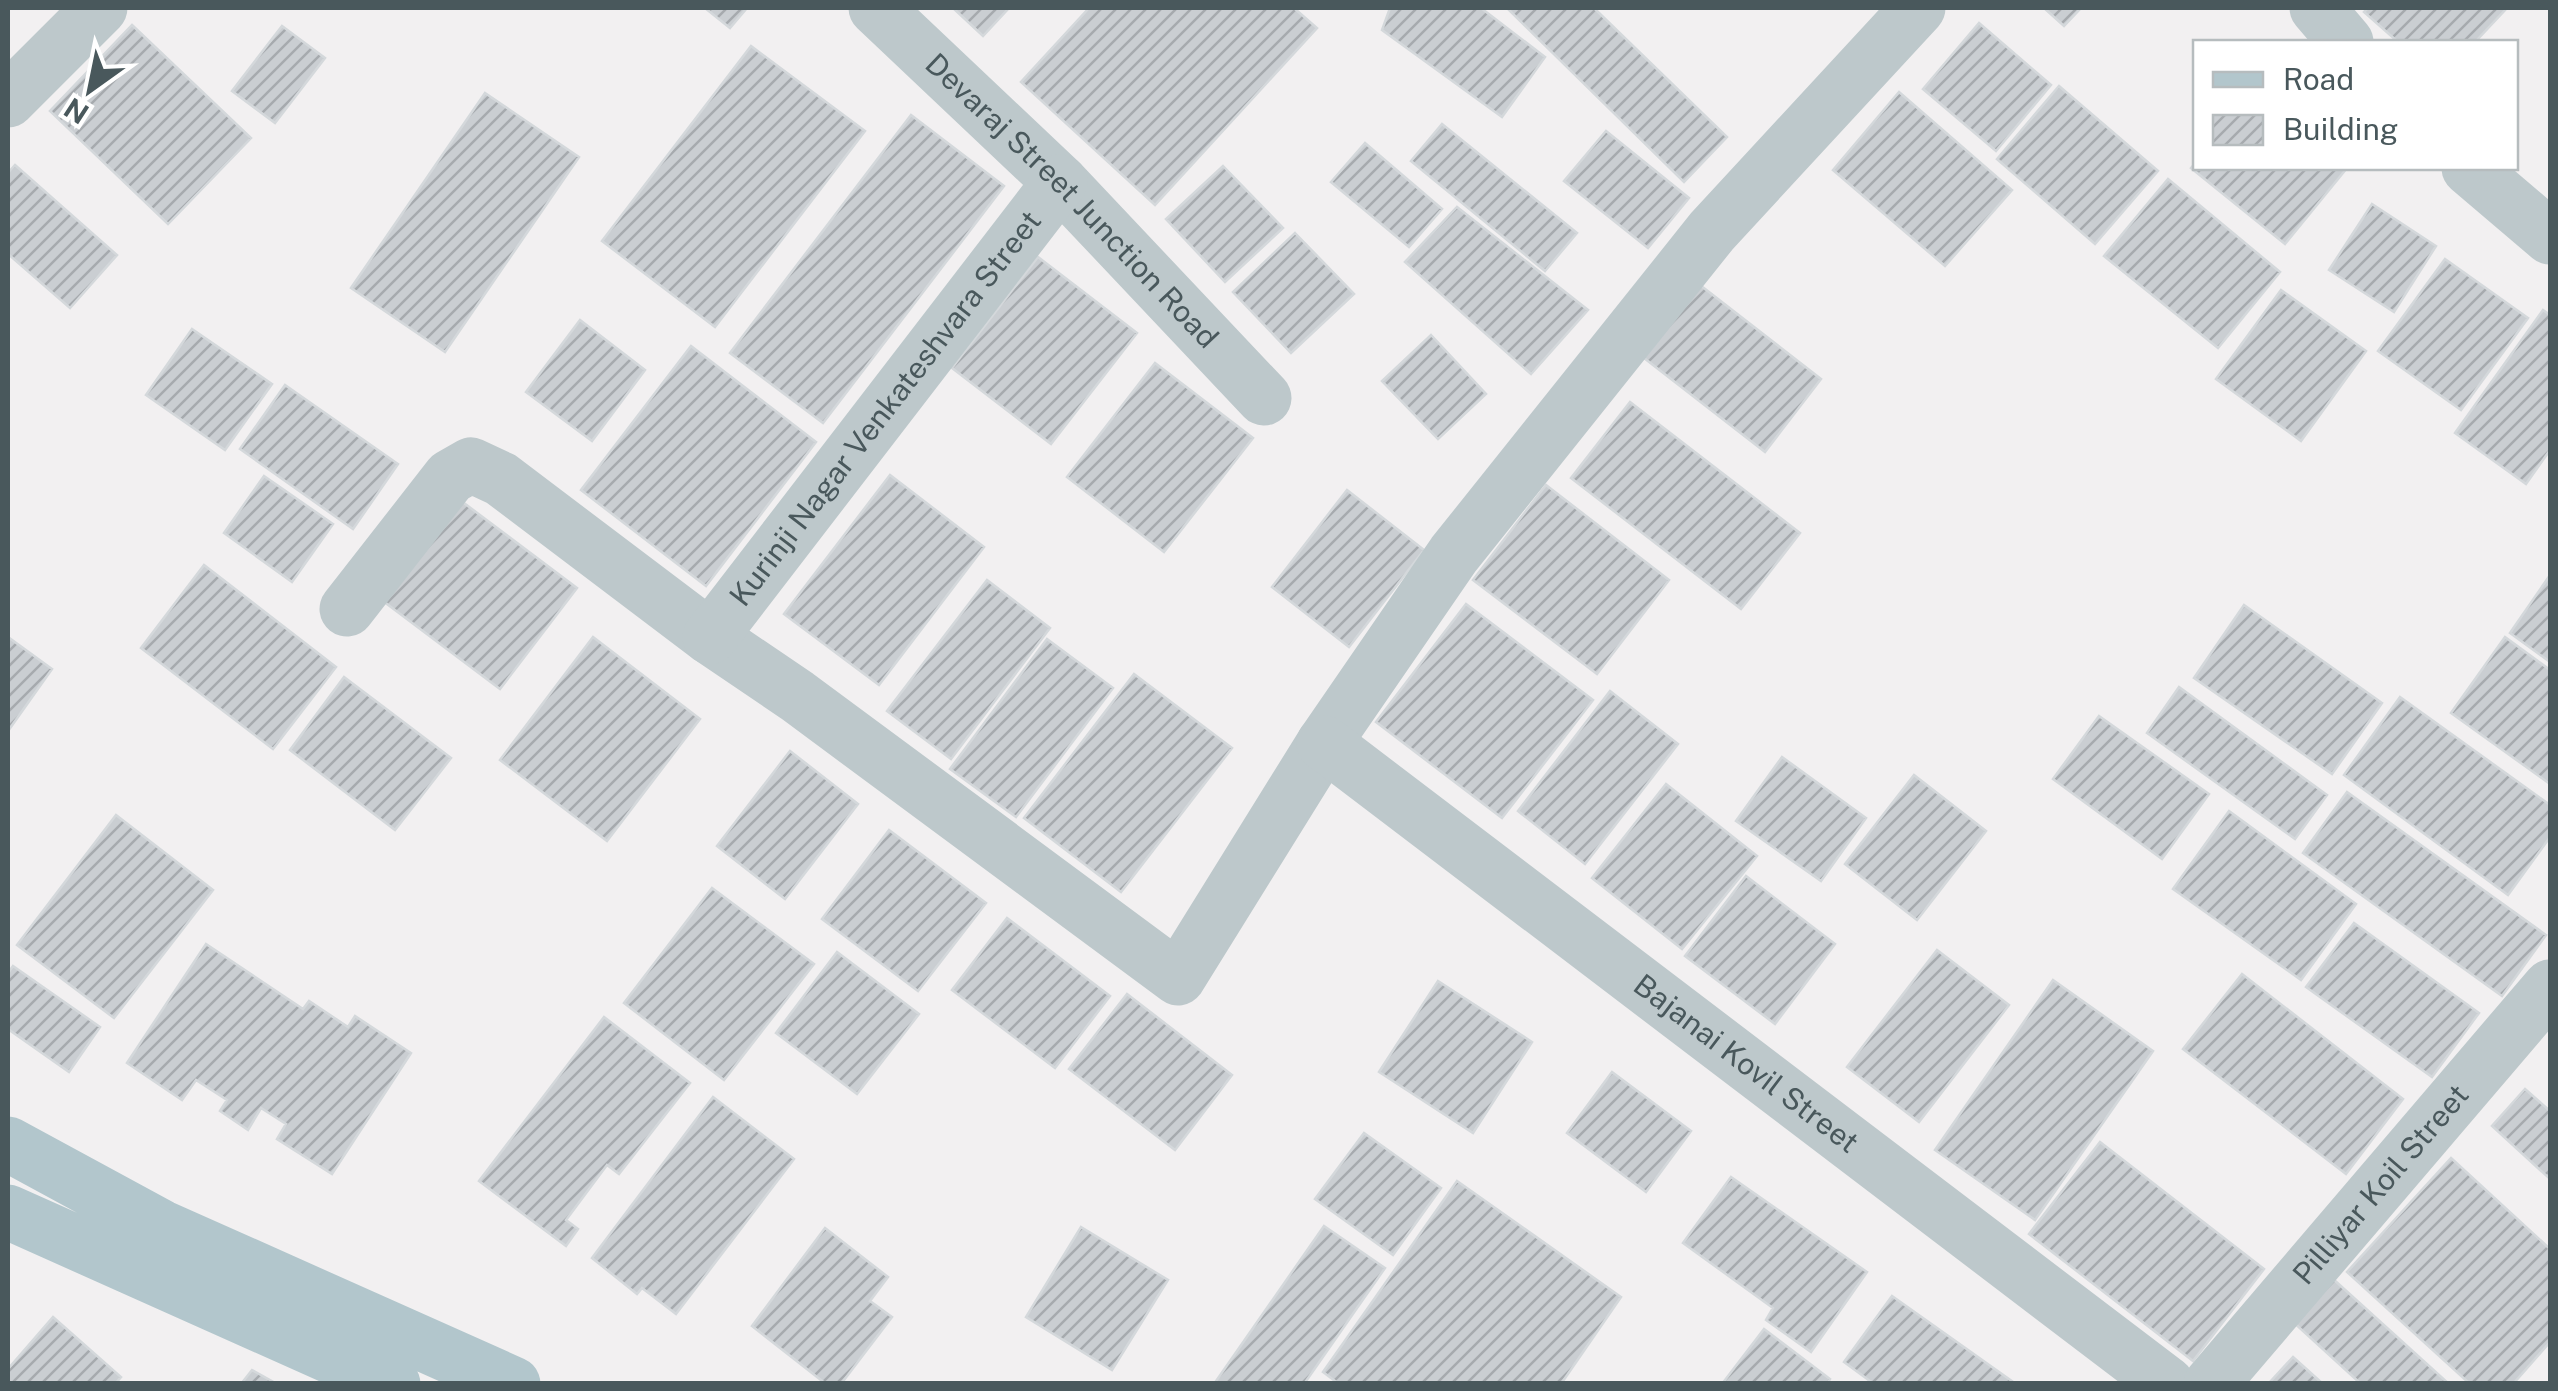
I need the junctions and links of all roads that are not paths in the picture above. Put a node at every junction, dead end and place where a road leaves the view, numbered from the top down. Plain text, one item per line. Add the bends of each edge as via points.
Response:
1 (100, 8) edge
2 (876, 8) edge
3 (1918, 8) edge
4 (2317, 8) edge
5 (2344, 40) edge
6 (8, 100) edge
7 (2471, 170) edge
8 (1060, 182) junction
9 (2550, 236) edge
10 (1264, 398) dead end
11 (347, 609) dead end
12 (710, 637) junction
13 (1324, 743) junction
14 (2550, 987) edge
15 (8, 1144) edge
16 (8, 1212) edge
17 (503, 1382) edge
18 (393, 1384) edge
19 (2167, 1384) edge
20 (2211, 1384) edge

1 - 6 street
2 - 8 street, Devaraj Street Junction Road
3 - 13 street via 1712,232 1454,554
4 - 5 street
7 - 9 street
8 - 10 street, Devaraj Street Junction Road
8 - 12 street, Kurinji Nagar Venkateshvara Street
11 - 12 street via 450,477 472,466 501,479
12 - 13 street via 1178,978
13 - 19 street, Bajanai Kovil Street
14 - 20 street, Pilliyar Koil Street
15 - 17 main road via 162,1228
16 - 18 main road

